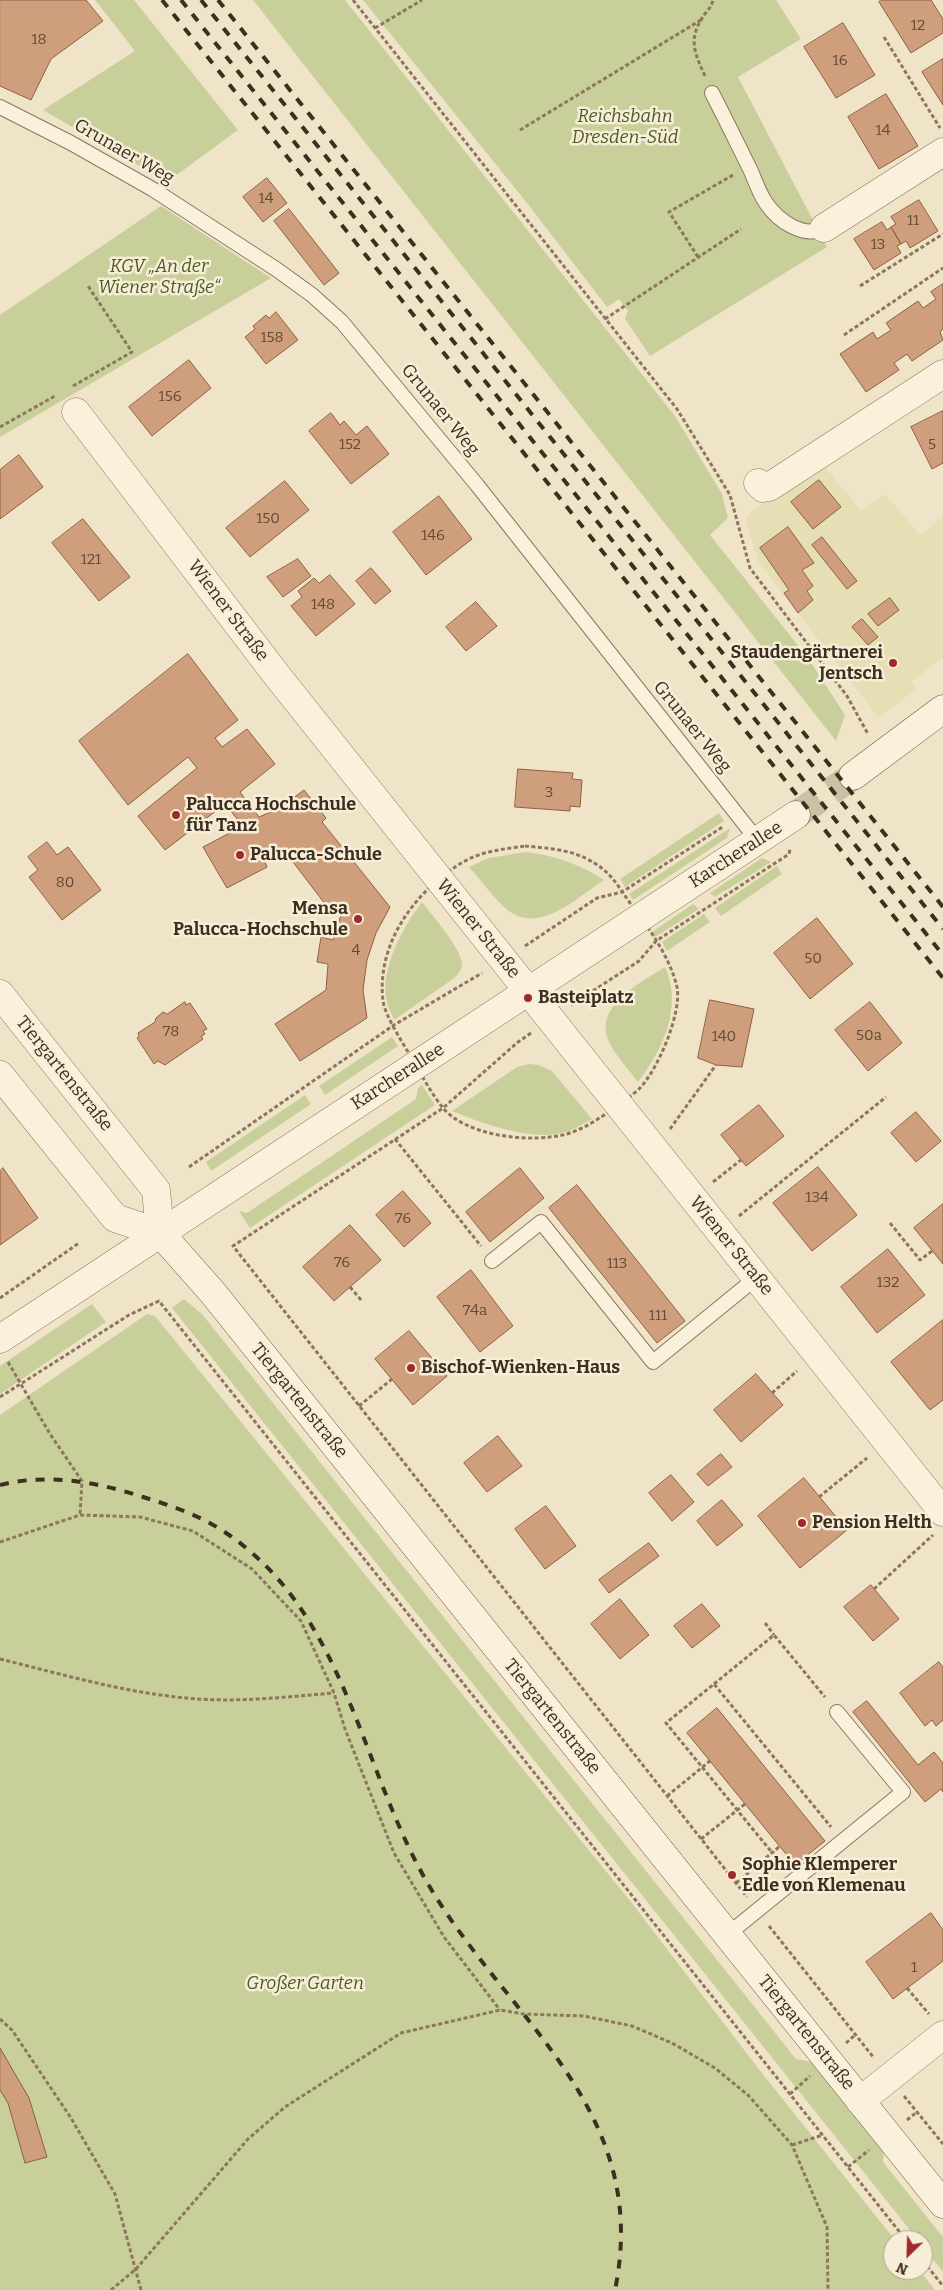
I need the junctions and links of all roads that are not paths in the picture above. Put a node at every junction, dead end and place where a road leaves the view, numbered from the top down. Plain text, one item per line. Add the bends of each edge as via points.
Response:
1 (712, 93) road end
2 (0, 107) edge
3 (943, 152) edge
4 (824, 228) joint
5 (943, 374) edge
6 (67, 398) road end
7 (758, 483) dead end
8 (943, 709) edge
9 (853, 776) tunnel mouth
10 (796, 816) tunnel mouth
11 (758, 841) junction
12 (528, 992) junction
13 (0, 994) edge
14 (0, 1075) edge
15 (160, 1233) junction
16 (492, 1261) road end
17 (756, 1278) junction
18 (3, 1348) edge
19 (940, 1522) edge
20 (837, 1712) road end
21 (727, 1934) junction
22 (937, 2025) edge
23 (860, 2101) junction
24 (943, 2204) edge

1 - 4 lane via 767,204 785,221 807,233
2 - 11 lane, Grunaer Weg via 154,190 312,295 342,322 477,485
3 - 4 street via 856,199
5 - 7 street via 769,487 763,488
6 - 12 street, Wiener Straße via 275,673
8 - 9 street
10 - 11 street, Karcherallee
11 - 12 street, Karcherallee
12 - 15 street, Karcherallee
12 - 17 street, Wiener Straße
13 - 15 street, Tiergartenstraße via 156,1190
14 - 15 street via 114,1218
15 - 18 street, Karcherallee
15 - 21 street, Tiergartenstraße via 213,1293
16 - 17 lane via 541,1222 654,1362
17 - 19 street, Wiener Straße via 887,1442
20 - 21 lane via 903,1792
21 - 23 street, Tiergartenstraße
22 - 23 street via 889,2078
23 - 24 street, Tiergartenstraße

